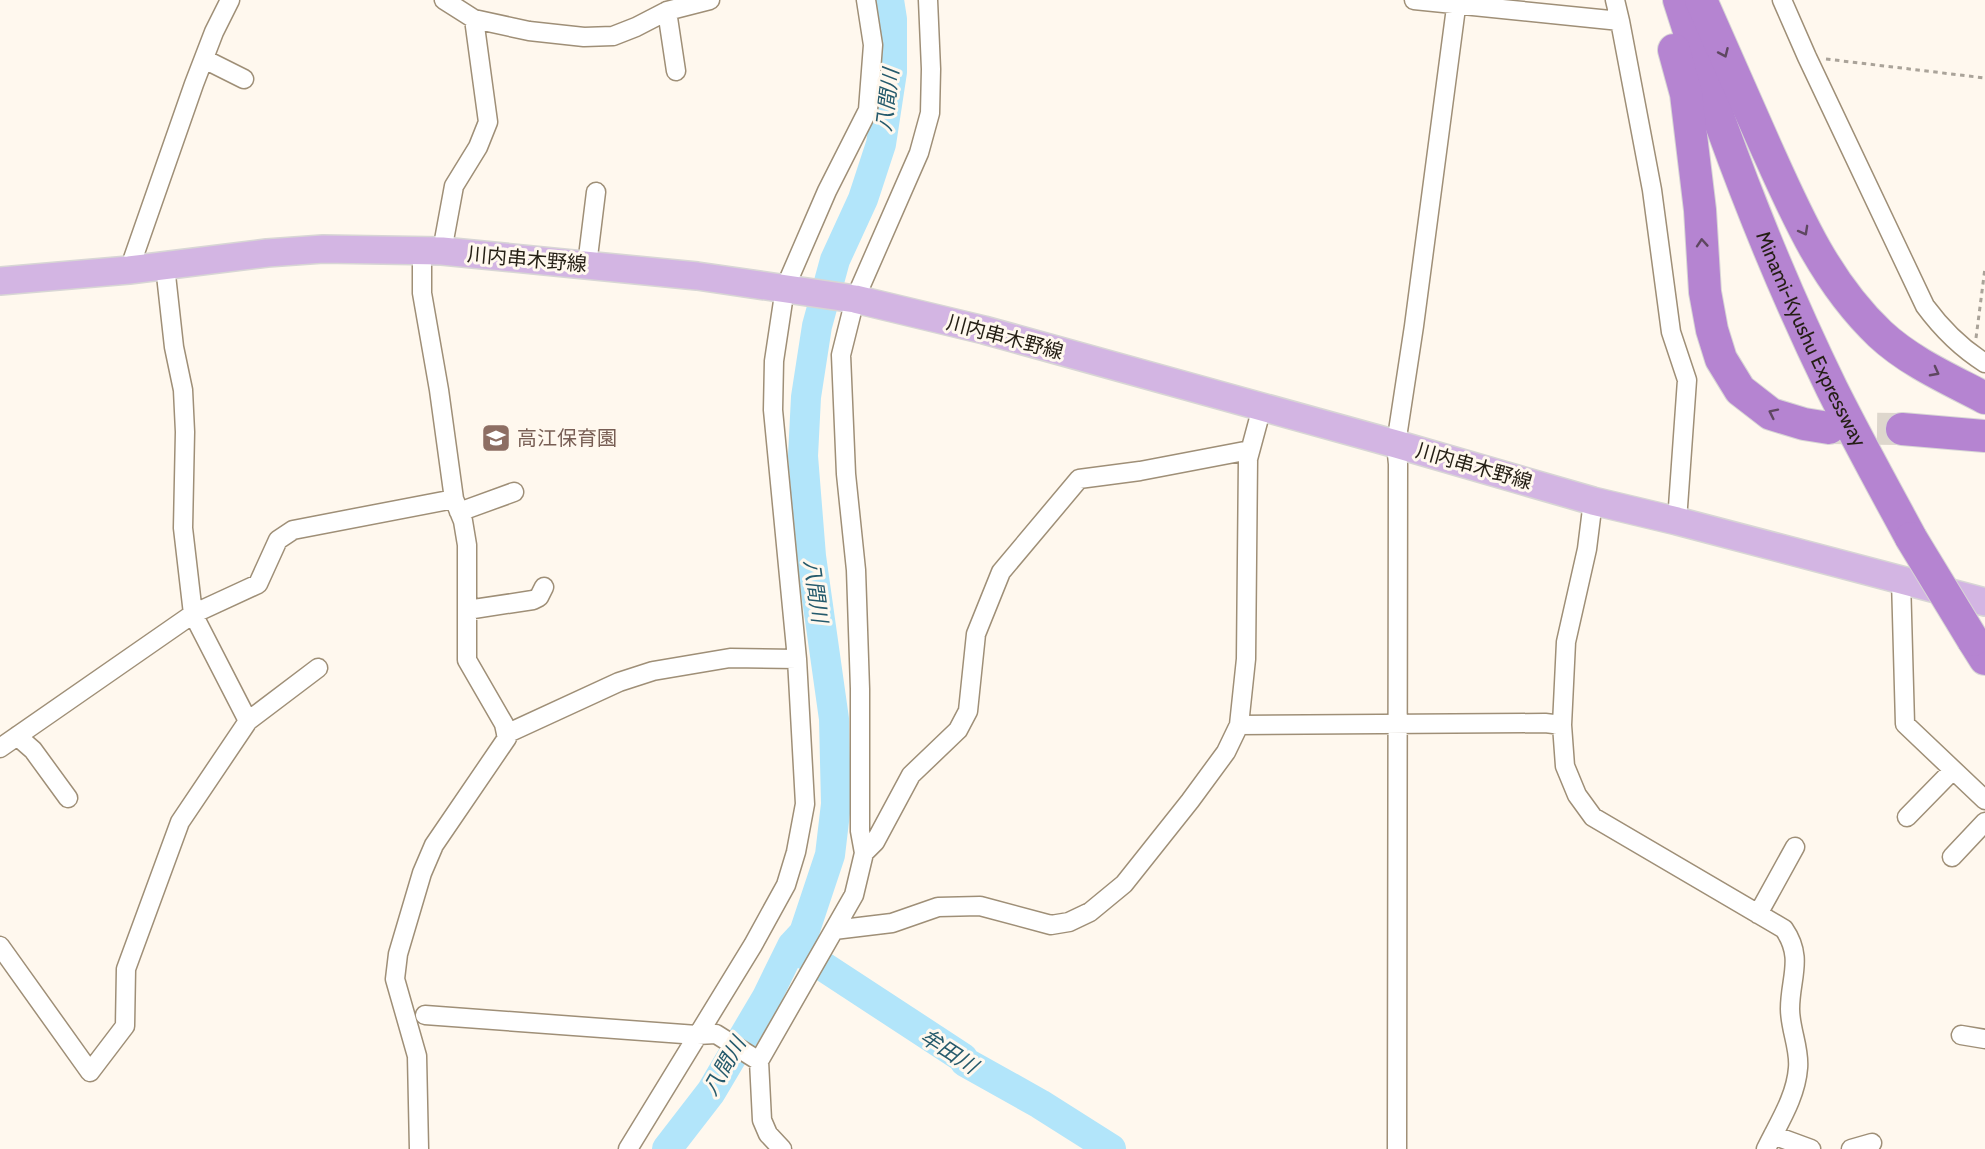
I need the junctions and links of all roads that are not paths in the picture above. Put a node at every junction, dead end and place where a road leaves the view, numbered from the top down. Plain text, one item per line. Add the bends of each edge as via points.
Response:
1 (230, 0) edge
2 (444, 0) edge
3 (710, 0) edge
4 (866, 0) edge
5 (928, 0) edge
6 (1414, 0) edge
7 (1615, 0) edge
8 (1661, 0) edge
9 (1678, 0) edge
10 (1701, 0) edge
11 (1782, 0) edge
12 (1456, 3) edge
13 (667, 11) junction
14 (474, 20) junction
15 (1620, 21) junction
16 (204, 59) junction
17 (676, 70) dead end
18 (244, 79) dead end
19 (596, 192) dead end
20 (432, 251) junction
21 (587, 265) junction
22 (165, 266) junction
23 (129, 270) junction
24 (0, 281) edge
25 (785, 288) junction
26 (855, 298) junction
27 (1979, 359) edge
28 (1985, 398) edge
29 (1262, 407) junction
30 (1829, 428) tunnel mouth
31 (1902, 429) tunnel mouth
32 (1985, 436) edge
33 (1396, 444) junction
34 (1250, 450) junction
35 (514, 492) dead end
36 (1593, 501) junction
37 (457, 505) junction
38 (1677, 520) junction
39 (1901, 579) junction
40 (544, 587) dead end
41 (1985, 602) edge
42 (467, 610) junction
43 (193, 614) junction
44 (1979, 649) edge
45 (797, 659) junction
46 (318, 668) dead end
47 (248, 721) junction
48 (1239, 725) junction
49 (1396, 725) junction
50 (1562, 725) junction
51 (506, 734) junction
52 (17, 736) junction
53 (0, 748) edge
54 (1953, 770) junction
55 (68, 798) dead end
56 (1985, 800) edge
57 (1907, 817) dead end
58 (1985, 822) edge
59 (1795, 847) dead end
60 (864, 853) junction
61 (1952, 856) dead end
62 (1758, 914) junction
63 (834, 930) junction
64 (0, 946) edge
65 (425, 1015) dead end
66 (697, 1035) junction
67 (1961, 1035) dead end
68 (1985, 1040) edge
69 (755, 1058) junction
70 (1769, 1142) edge
71 (1872, 1143) dead end
72 (419, 1149) edge
73 (628, 1149) edge
74 (782, 1149) edge
75 (1397, 1149) edge
76 (1811, 1149) edge
77 (1851, 1149) edge

1 - 16 street
2 - 14 street
3 - 13 street
4 - 25 street via 873,45 868,110
5 - 26 street via 930,112 919,153
6 - 12 street
7 - 15 street
30 -> 8 highway via 1771,414 1740,390 1721,359 1705,292 1686,94
9 - 44 highway, Minami-Kyushu Expressway, bridge via 1734,162 1832,389 1911,538
10 -> 28 highway via 1801,225 1829,272 1881,335 1917,362
11 - 27 street via 1926,306 1942,329
12 - 15 street
12 - 33 street
13 - 14 street via 613,36 529,31
13 - 17 street
14 - 20 street via 488,122 454,186
15 - 38 street via 1652,190 1671,332 1687,380
16 - 18 street
16 - 23 street
19 - 21 street
20 - 21 main road, 川内串木野線
20 - 22 main road, 川内串木野線 via 323,249
20 - 37 street via 422,293
21 - 25 main road, 川内串木野線
22 - 23 main road, 川内串木野線
22 - 43 street via 183,390 183,528
23 - 24 main road, 川内串木野線
25 - 26 main road, 川内串木野線
25 - 45 street via 774,361 773,410
26 - 29 main road, 川内串木野線
26 - 60 street via 840,355 856,570 860,831
29 - 33 main road, 川内串木野線
29 - 34 street
31 - 32 highway
33 - 36 main road, 川内串木野線
33 - 49 street
34 - 48 street via 1246,659
34 - 60 street via 1079,478 1001,572 976,634 968,711 958,730 911,775 875,842
35 - 37 street
36 - 38 main road, 川内串木野線
36 - 50 street via 1587,549 1566,642
37 - 42 street via 467,545
37 - 43 street via 293,530 278,540 258,584
38 - 39 main road, 川内串木野線
39 - 41 main road, 川内串木野線
39 - 54 street via 1905,724
40 - 42 street via 533,600
42 - 51 street via 467,660
43 - 47 street
43 - 52 street
45 - 51 street via 730,658 653,671
45 - 66 street via 805,804 796,852 786,885
46 - 47 street
47 - 64 street via 180,822 126,969 125,1026 90,1072
48 - 49 street
48 - 63 street via 1226,752 1124,884 1090,912 1051,925 980,906 938,907 892,923
49 - 50 street
49 - 75 street
50 - 62 street via 1565,766 1576,795 1593,817
51 - 72 street via 507,738 434,845 398,954 395,979 417,1056
52 - 53 street
52 - 55 street via 33,750
54 - 56 street
54 - 57 street
58 - 61 street
59 - 62 street
60 - 63 street via 854,895
62 - 70 street via 1785,929 1793,942 1795,963 1790,1010 1799,1067 1792,1096
63 - 69 street
65 - 66 street
66 - 69 street via 716,1034
66 - 73 street
67 - 68 street
69 - 74 street via 762,1120 768,1134
70 - 76 street
71 - 77 street

